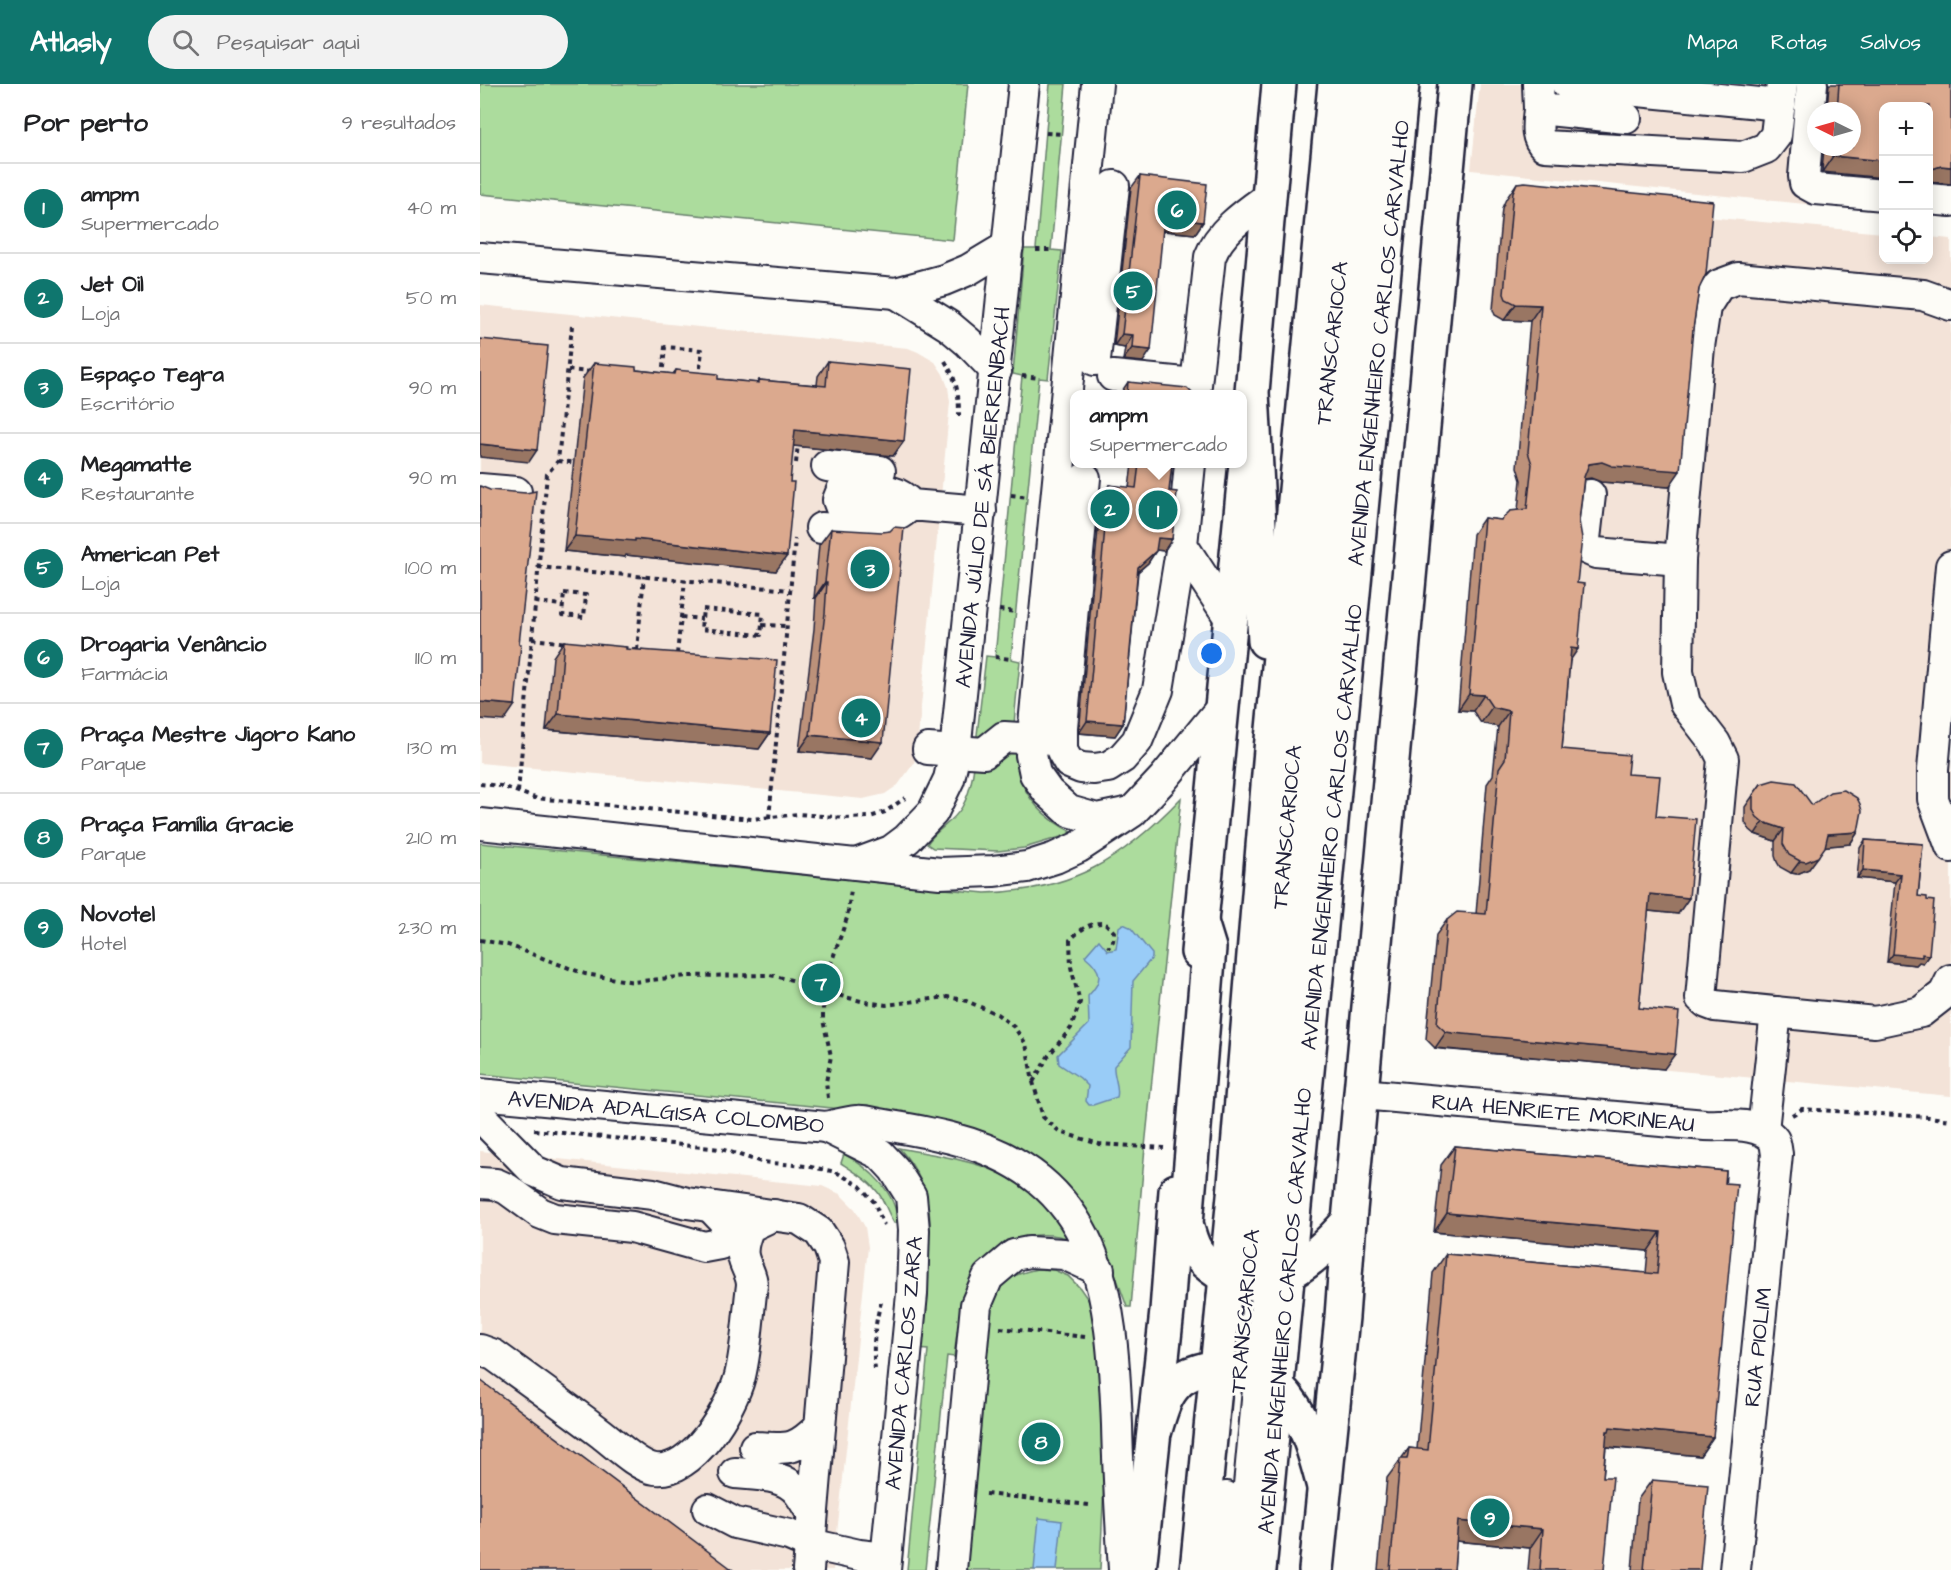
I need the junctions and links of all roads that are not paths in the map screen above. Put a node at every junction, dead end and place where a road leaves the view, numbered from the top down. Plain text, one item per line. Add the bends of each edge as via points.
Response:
1 (1024, 84) edge
2 (1097, 84) edge
3 (1279, 84) edge
4 (1335, 84) edge
5 (1356, 84) edge
6 (1382, 84) edge
7 (1402, 84) edge
8 (1455, 84) edge
9 (1567, 84) edge
10 (1812, 84) edge
11 (1781, 94) edge
12 (1539, 97) edge
13 (1626, 118) dead end
14 (1114, 186) dead end
15 (1879, 195) edge
16 (1270, 196) junction
17 (1933, 199) edge
18 (1951, 201) edge
19 (1022, 248) junction
20 (480, 258) edge
21 (896, 293) junction
22 (1951, 304) edge
23 (1072, 339) junction
24 (1009, 373) junction
25 (1106, 377) edge
26 (1153, 387) edge
27 (1195, 389) edge
28 (1252, 392) junction
29 (1247, 446) edge
30 (814, 465) road end
31 (1190, 468) edge
32 (1245, 468) edge
33 (1093, 471) edge
34 (480, 489) edge
35 (516, 492) edge
36 (1042, 494) junction
37 (1590, 495) dead end
38 (906, 503) junction
39 (981, 511) junction
40 (808, 532) road end
41 (1182, 545) junction
42 (1680, 560) junction
43 (1951, 566) edge
44 (1231, 620) junction
45 (1223, 706) junction
46 (1032, 738) junction
47 (1062, 741) junction
48 (942, 750) junction
49 (1271, 750) junction
50 (1132, 812) junction
51 (480, 824) edge
52 (1951, 847) edge
53 (854, 875) junction
54 (1201, 922) junction
55 (1951, 980) edge
56 (1776, 1012) junction
57 (480, 1094) edge
58 (1362, 1094) junction
59 (480, 1116) edge
60 (827, 1118) junction
61 (1763, 1130) junction
62 (480, 1183) edge
63 (709, 1205) junction
64 (774, 1215) junction
65 (1349, 1221) junction
66 (704, 1247) junction
67 (1099, 1270) junction
68 (752, 1277) junction
69 (1257, 1279) junction
70 (480, 1350) edge
71 (1248, 1374) junction
72 (820, 1426) junction
73 (1155, 1430) junction
74 (755, 1447) dead end
75 (735, 1473) dead end
76 (1324, 1487) junction
77 (708, 1509) dead end
78 (812, 1514) junction
79 (809, 1557) edge
80 (885, 1564) edge
81 (951, 1570) edge
82 (1124, 1570) edge
83 (1139, 1570) edge
84 (1197, 1570) edge
85 (1219, 1570) edge
86 (1241, 1570) edge
87 (1259, 1570) edge
88 (1316, 1570) edge
89 (1735, 1570) edge

1 - 19 street, AVENIDA JÚLIO DE SÁ BIERRENBACH
2 - 23 street
3 - 16 main road
4 - 49 main road, AVENIDA ENGENHEIRO CARLOS CARVALHO
5 - 69 street, TRANSCARIOCA via 1267,1038
6 - 69 street, TRANSCARIOCA
7 - 69 main road, AVENIDA ENGENHEIRO CARLOS CARVALHO
8 - 58 main road
9 - 11 street
10 - 15 street via 1805,183 1816,189
11 - 12 street via 1776,135 1766,148 1743,157 1545,146 1539,142 1537,132
12 - 13 street
14 - 25 street
16 - 27 street via 1242,217 1212,249
16 - 28 main road
17 - 18 street
19 - 21 street via 944,280
19 - 24 street, AVENIDA JÚLIO DE SÁ BIERRENBACH
20 - 21 street
21 - 24 street via 949,326
22 - 42 street via 1923,296 1738,278 1719,285 1705,307
23 - 25 street
23 - 36 street
24 - 39 street, AVENIDA JÚLIO DE SÁ BIERRENBACH
25 - 26 street
26 - 27 street
28 - 29 main road
28 - 49 main road
30 - 38 street via 898,473
31 - 41 street
32 - 44 main road
33 - 36 street
33 - 47 street
34 - 35 street
36 - 46 street
37 - 42 street via 1587,549
38 - 39 street
38 - 40 street via 905,528 899,533
39 - 48 street, AVENIDA JÚLIO DE SÁ BIERRENBACH
41 - 44 street
41 - 47 street via 1158,690 1137,741 1108,767 1094,769 1069,763 1062,751
42 - 56 street via 1678,672 1685,704 1723,759 1701,998 1715,1006
43 - 52 street via 1933,770 1933,799
44 - 45 main road
45 - 50 street
45 - 54 main road
46 - 47 street
46 - 48 street via 1004,737 984,753
46 - 50 street via 1035,774 1069,811 1097,819
48 - 53 street, AVENIDA JÚLIO DE SÁ BIERRENBACH via 949,779 933,812 907,839
49 - 69 main road, AVENIDA ENGENHEIRO CARLOS CARVALHO
50 - 53 street via 1079,847 1027,867
51 - 53 street
54 - 69 main road via 1209,948 1186,1223 1192,1246 1202,1260
54 - 73 main road
55 - 56 street via 1944,994 1921,1012 1875,1022
56 - 61 street
57 - 60 street, AVENIDA ADALGISA COLOMBO
58 - 61 street, RUA HENRIETE MORINEAU
58 - 65 main road
59 - 63 street via 534,1171 562,1183
60 - 67 street, AVENIDA ADALGISA COLOMBO via 915,1129 969,1143 1011,1160 1044,1183 1070,1211
60 - 80 street, AVENIDA CARLOS ZARA via 880,1154 911,1196 912,1294
61 - 89 street, RUA PIOLIM via 1775,1141 1777,1154
62 - 66 street via 507,1189 555,1219 632,1227
63 - 64 street
63 - 66 street via 727,1224 727,1231 720,1244
64 - 68 street via 749,1227 743,1243 743,1257
64 - 72 street via 810,1224 824,1239 834,1262
65 - 69 main road via 1307,1262
65 - 76 main road
66 - 68 street
67 - 81 street via 1064,1254 1029,1252 1014,1255 988,1277 976,1305
67 - 82 street, AVENIDA ADALGISA COLOMBO via 1115,1366
68 - 70 street via 740,1376 732,1396 705,1442 673,1466 648,1466 494,1355
69 - 71 main road, AVENIDA ENGENHEIRO CARLOS CARVALHO
69 - 71 main road, AVENIDA ENGENHEIRO CARLOS CARVALHO
71 - 73 main road via 1187,1375 1169,1393
71 - 76 main road via 1290,1401 1313,1446
71 - 84 main road, AVENIDA ENGENHEIRO CARLOS CARVALHO
71 - 85 street, TRANSCARIOCA
71 - 86 street, TRANSCARIOCA
71 - 87 main road, AVENIDA ENGENHEIRO CARLOS CARVALHO
72 - 74 street via 787,1449
72 - 78 street
73 - 83 main road
75 - 78 street via 783,1481 798,1491
76 - 88 main road
77 - 79 street via 735,1523 789,1534
78 - 79 street
79 - 80 street via 859,1555

